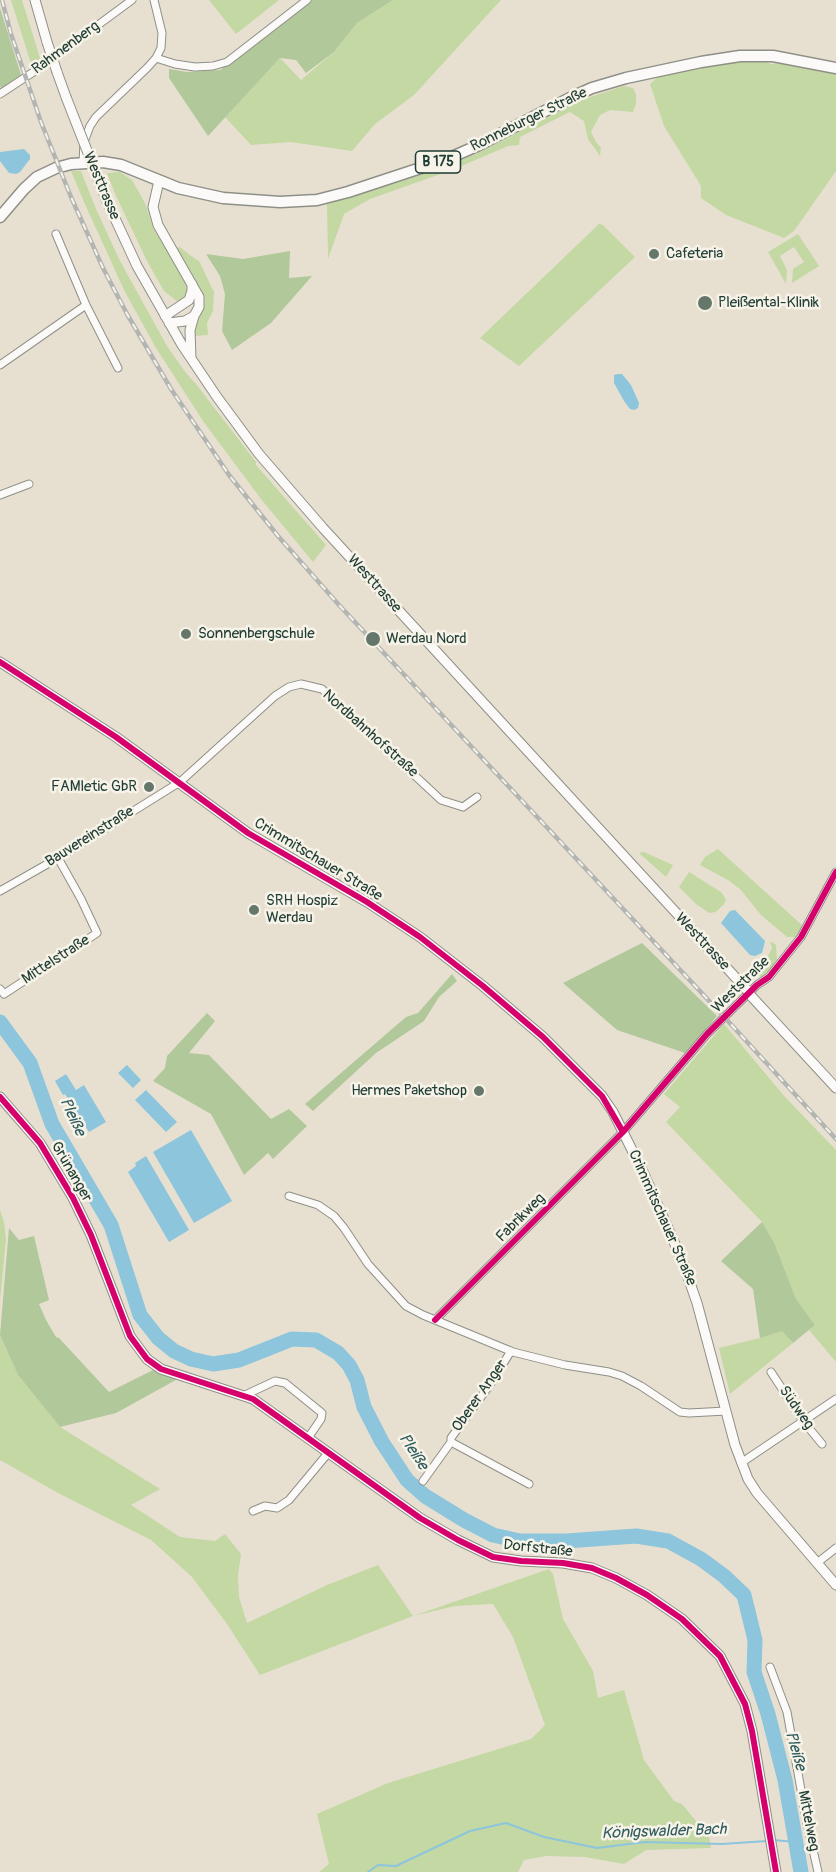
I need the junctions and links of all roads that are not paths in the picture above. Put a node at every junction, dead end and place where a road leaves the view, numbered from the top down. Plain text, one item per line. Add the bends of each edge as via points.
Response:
1 (35, 0) edge
2 (132, 0) edge
3 (154, 0) edge
4 (307, 0) edge
5 (156, 58) junction
6 (836, 68) edge
7 (0, 94) edge
8 (83, 163) junction
9 (159, 181) junction
10 (0, 217) edge
11 (56, 234) dead end
12 (192, 282) junction
13 (86, 305) junction
14 (194, 316) junction
15 (167, 320) junction
16 (191, 360) junction
17 (0, 365) edge
18 (118, 368) dead end
19 (29, 484) dead end
20 (0, 495) edge
21 (0, 662) edge
22 (180, 782) junction
23 (477, 798) dead end
24 (58, 858) junction
25 (836, 872) edge
26 (0, 891) edge
27 (2, 991) edge
28 (836, 1088) edge
29 (0, 1097) edge
30 (623, 1132) junction
31 (289, 1196) dead end
32 (435, 1320) junction
33 (130, 1336) joint
34 (511, 1351) junction
35 (771, 1372) dead end
36 (244, 1395) junction
37 (836, 1399) edge
38 (726, 1411) junction
39 (804, 1422) junction
40 (308, 1438) junction
41 (451, 1442) junction
42 (822, 1444) dead end
43 (329, 1452) junction
44 (741, 1463) junction
45 (423, 1481) dead end
46 (530, 1484) dead end
47 (252, 1511) dead end
48 (836, 1548) edge
49 (817, 1563) junction
50 (836, 1585) edge
51 (770, 1667) dead end
52 (776, 1872) edge
53 (818, 1872) edge

1 - 15 street, Westtrasse, bridge via 57,72 106,199
2 - 7 street, Rahmenberg
3 - 5 street via 162,34
4 - 5 street via 227,62 195,67
5 - 8 street via 96,117 84,142
6 - 9 main road, Ronneburger Straße / B 175 via 773,56 740,56 626,78 574,96 445,160 317,200 243,200
8 - 9 main road, Ronneburger Straße / B 175 via 121,165
8 - 10 main road, Ronneburger Straße / B 175 via 37,177
9 - 12 street via 153,207 158,225
11 - 13 street
12 - 14 street via 200,303
12 - 15 street via 189,300
13 - 17 street
13 - 18 street
14 - 15 street via 185,321
14 - 16 street
15 - 16 street, Westtrasse
16 - 28 street, Westtrasse via 259,454 346,554
19 - 20 street
21 - 22 street, Crimmitschauer Straße
22 - 23 street, Nordbahnhofstraße via 275,696 301,684 322,689 441,800 462,807
22 - 24 street, Bauvereinstraße
22 - 30 street, Crimmitschauer Straße via 248,833 403,926 483,986 543,1037 602,1096
24 - 26 street, Bauvereinstraße
24 - 27 street, Mittelstraße via 97,933
25 - 30 street, Weststraße via 786,958 707,1034
29 - 33 street, Grünanger via 40,1143 73,1198
30 - 32 street, Fabrikweg
30 - 38 street, Crimmitschauer Straße via 682,1260
31 - 32 street via 318,1205 334,1216 368,1264 406,1306
32 - 34 street
33 - 36 street, Dorfstraße via 147,1359 161,1369
34 - 38 street via 622,1376 680,1412
34 - 41 street, Oberer Anger
35 - 39 street, Südweg
36 - 40 street, Dorfstraße
36 - 40 street via 275,1382 285,1383 322,1413
37 - 39 street
38 - 44 street, Crimmitschauer Straße
39 - 42 street, Südweg
39 - 44 street
40 - 43 street, Dorfstraße
41 - 45 street, Oberer Anger
41 - 46 street, Oberer Anger
43 - 47 street via 289,1500 277,1508 265,1506
43 - 52 street, Dorfstraße via 420,1518 458,1540 494,1557 592,1568 647,1595 682,1619 720,1656 745,1704
44 - 49 street, Crimmitschauer Straße via 757,1493
48 - 49 street
49 - 50 street, Crimmitschauer Straße
51 - 53 street, Mittelweg via 787,1712

